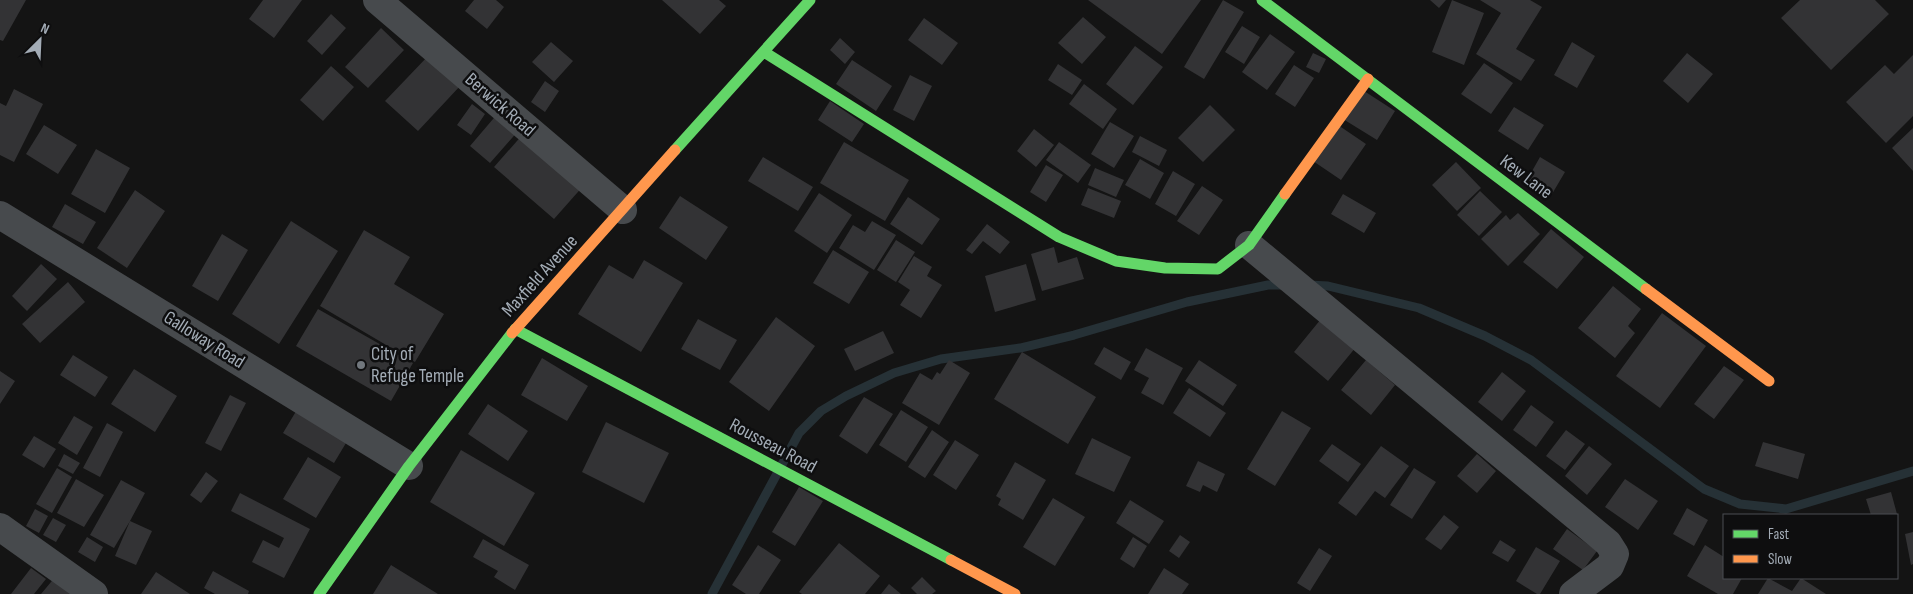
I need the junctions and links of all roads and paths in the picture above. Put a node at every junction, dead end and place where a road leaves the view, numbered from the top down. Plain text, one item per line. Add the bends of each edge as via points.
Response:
1 (377, 0) edge
2 (810, 0) edge
3 (1262, 0) edge
4 (764, 52) junction
5 (1368, 79) junction
6 (623, 210) junction
7 (0, 214) edge
8 (1249, 245) junction
9 (515, 329) junction
10 (1769, 381) dead end
11 (409, 466) junction
12 (0, 527) edge
13 (94, 594) edge
14 (319, 594) edge
15 (1015, 594) edge
16 (1573, 594) edge

1 - 6 street, Berwick Road
2 - 4 street, Maxfield Avenue
3 - 5 street, Kew Lane
4 - 6 street, Maxfield Avenue
4 - 8 street via 1059,237 1116,261 1165,268 1218,269
5 - 8 street
5 - 10 street, Kew Lane
6 - 9 street, Maxfield Avenue
7 - 11 street, Galloway Road
8 - 16 street via 1608,543 1615,554 1610,566
9 - 11 street, Maxfield Avenue
9 - 15 street, Rousseau Road
11 - 14 street, Maxfield Avenue
12 - 13 street

